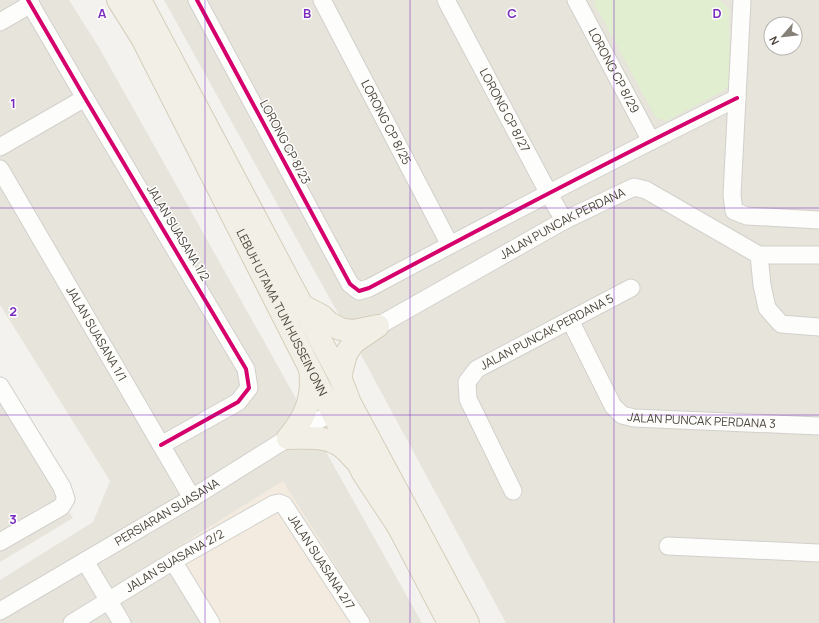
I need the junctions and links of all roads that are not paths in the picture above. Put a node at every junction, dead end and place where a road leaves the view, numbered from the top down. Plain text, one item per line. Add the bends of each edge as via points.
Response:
1 (118, 0) edge
2 (140, 0) edge
3 (197, 0) edge
4 (322, 0) edge
5 (446, 0) edge
6 (576, 0) edge
7 (742, 0) edge
8 (30, 2) edge
9 (0, 22) edge
10 (85, 98) junction
11 (737, 98) junction
12 (652, 140) junction
13 (0, 147) edge
14 (0, 169) edge
15 (548, 194) junction
16 (565, 220) junction
17 (819, 220) edge
18 (450, 245) junction
19 (759, 255) junction
20 (819, 256) edge
21 (631, 288) dead end
22 (302, 306) junction
23 (570, 320) junction
24 (378, 326) junction
25 (819, 327) edge
26 (309, 365) junction
27 (340, 377) junction
28 (0, 386) edge
29 (341, 407) junction
30 (819, 426) edge
31 (288, 438) junction
32 (161, 445) junction
33 (358, 463) junction
34 (513, 491) dead end
35 (192, 498) junction
36 (279, 503) joint
37 (1, 540) edge
38 (668, 546) dead end
39 (819, 553) edge
40 (86, 560) junction
41 (174, 561) junction
42 (109, 600) junction
43 (0, 611) edge
44 (72, 623) edge
45 (122, 623) edge
46 (211, 623) edge
47 (361, 623) edge
48 (449, 623) edge
49 (468, 623) edge

1 - 26 main road, LEBUH UTAMA TUN HUSSEIN ONN via 142,38
2 - 22 main road, LEBUH UTAMA TUN HUSSEIN ONN
3 - 18 street, LORONG CP 8/23 via 350,284 358,291 369,288
4 - 18 street, LORONG CP 8/25
5 - 15 street, LORONG CP 8/27
6 - 12 street, LORONG CP 8/29
7 - 11 street
8 - 9 street
8 - 10 street, JALAN SUASANA 1/2
10 - 13 street
10 - 32 street, JALAN SUASANA 1/2 via 246,369 249,388 238,402
11 - 12 street
11 - 17 street via 732,194 734,210 747,216
12 - 15 street
14 - 32 street, JALAN SUASANA 1/1
15 - 16 street, LORONG CP 8/27
15 - 18 street
16 - 19 street, JALAN PUNCAK PERDANA via 634,187 646,190
16 - 24 street, JALAN PUNCAK PERDANA
19 - 20 street, JALAN PUNCAK PERDANA
19 - 25 street via 767,308 781,324
21 - 23 street, JALAN PUNCAK PERDANA 5
22 - 24 main road via 340,329 353,331
22 - 27 main road, LEBUH UTAMA TUN HUSSEIN ONN
23 - 30 street, JALAN PUNCAK PERDANA 3 via 613,406 622,415 634,418
23 - 34 street, JALAN PUNCAK PERDANA 5 via 477,369 467,382 468,399
24 - 27 main road via 353,343 346,354
26 - 29 main road, LEBUH UTAMA TUN HUSSEIN ONN
26 - 31 main road via 310,399 302,419
27 - 29 main road, LEBUH UTAMA TUN HUSSEIN ONN
28 - 37 street via 62,487 66,500 61,507
29 - 31 street, PERSIARAN SUASANA
29 - 33 main road, LEBUH UTAMA TUN HUSSEIN ONN
29 - 49 main road, LEBUH UTAMA TUN HUSSEIN ONN
31 - 33 main road via 316,437 335,442
31 - 35 street, PERSIARAN SUASANA
32 - 35 street, JALAN SUASANA 1/1
33 - 48 main road, LEBUH UTAMA TUN HUSSEIN ONN via 398,526
35 - 40 street, PERSIARAN SUASANA
36 - 41 street, JALAN SUASANA 2/2
36 - 47 street, JALAN SUASANA 2/7 via 284,505
38 - 39 street
40 - 42 street
40 - 43 street, PERSIARAN SUASANA
41 - 42 street, JALAN SUASANA 2/2
41 - 46 street
42 - 44 street, JALAN SUASANA 2/2
42 - 45 street

